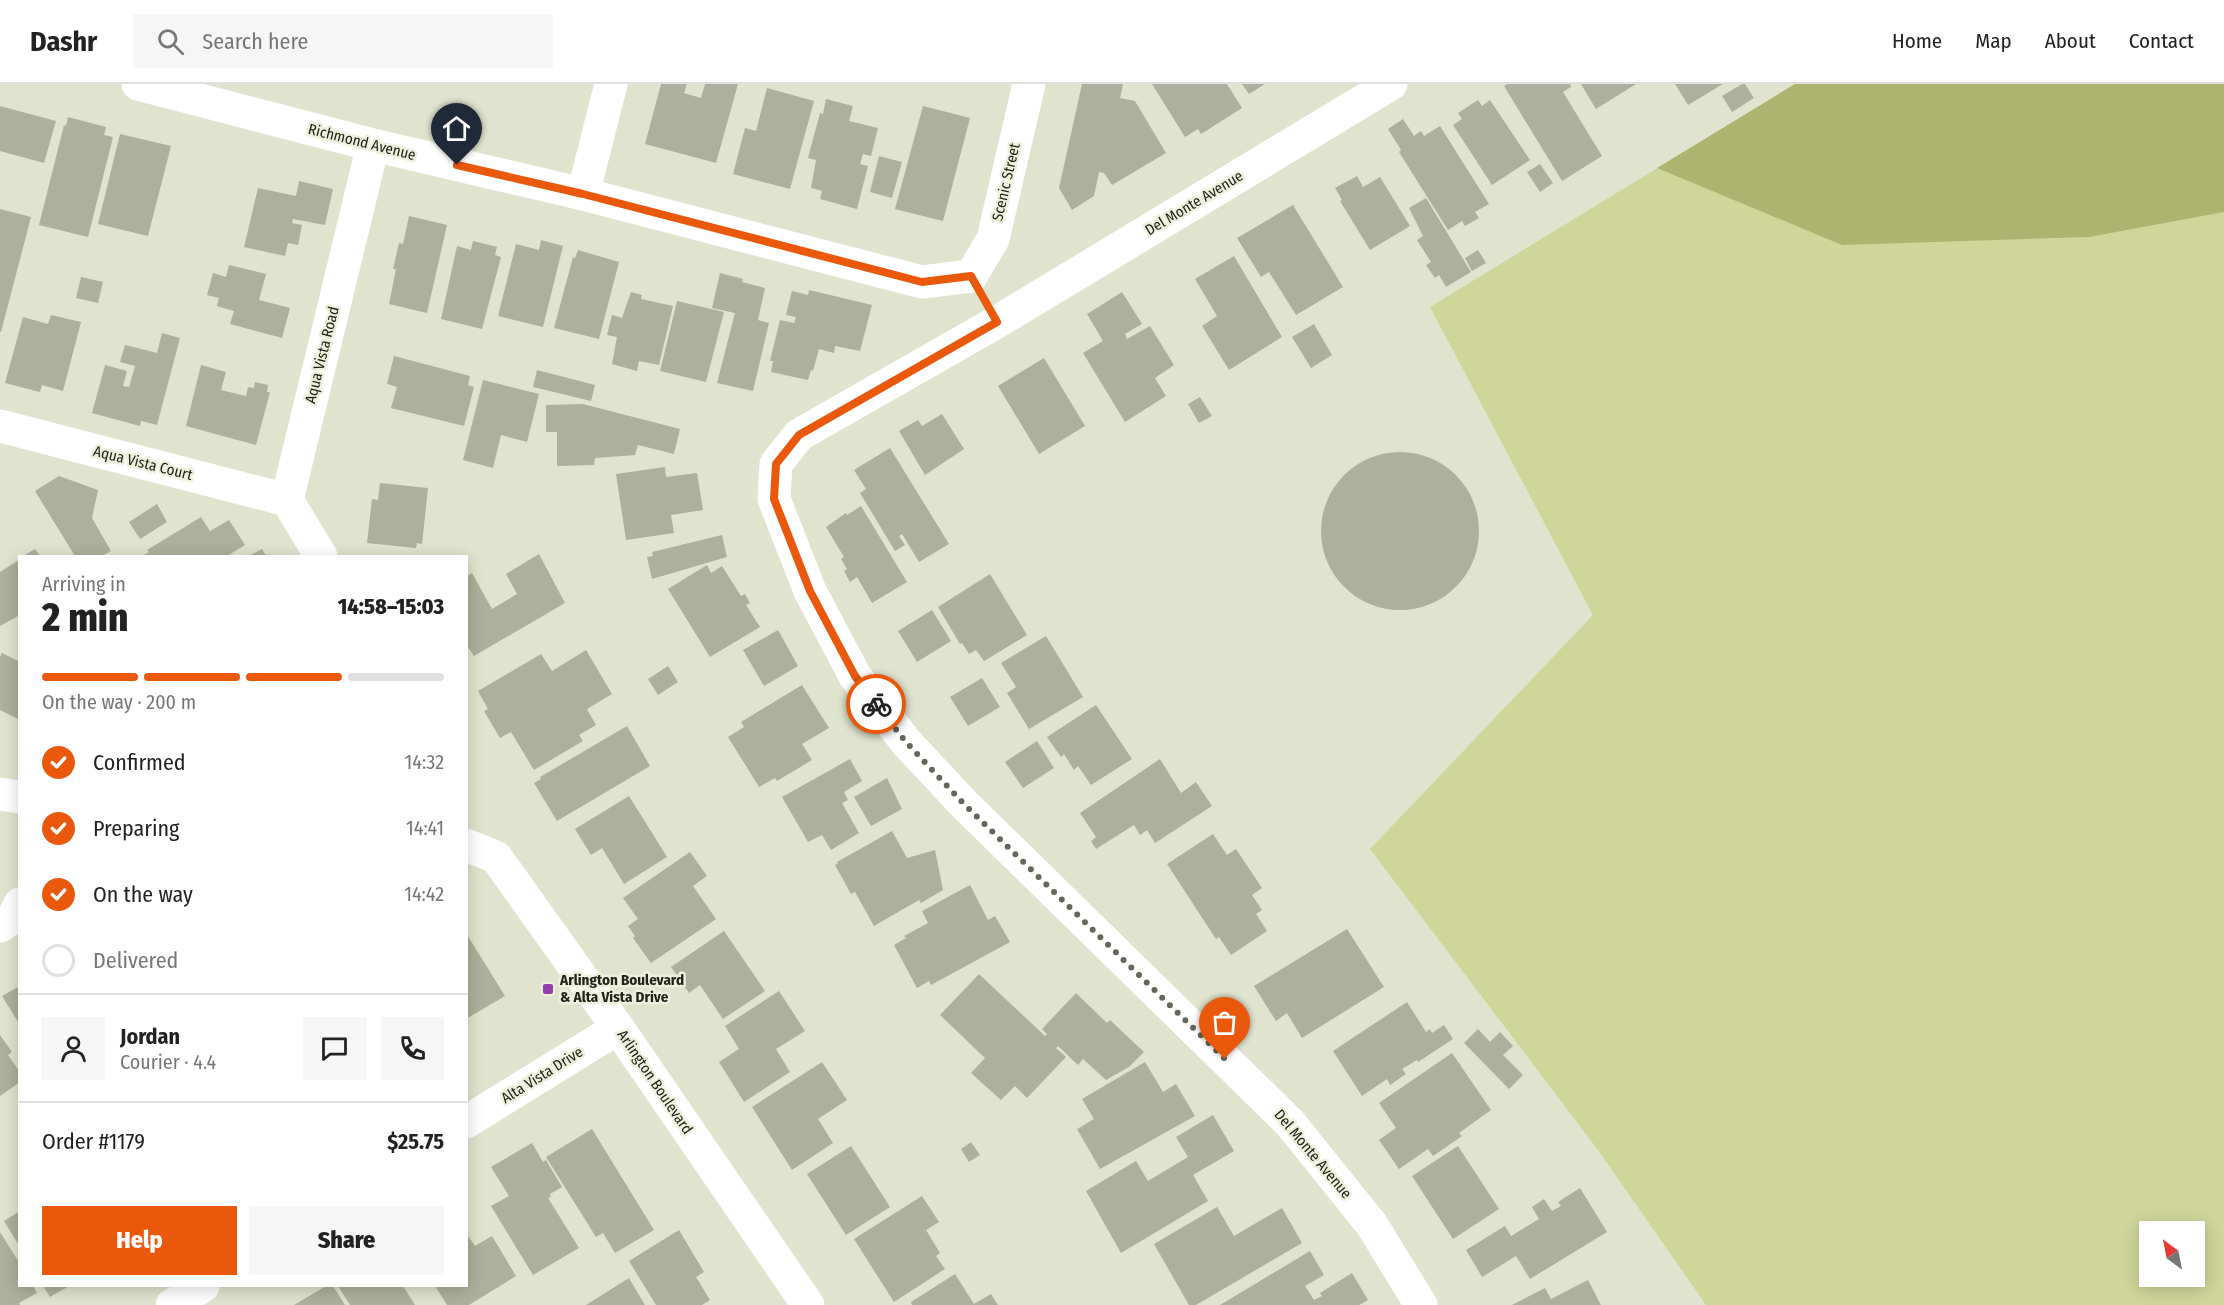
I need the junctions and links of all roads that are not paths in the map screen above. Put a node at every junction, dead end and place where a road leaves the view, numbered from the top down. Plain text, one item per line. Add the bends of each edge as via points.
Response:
1 (138, 84) edge
2 (611, 84) edge
3 (1029, 84) edge
4 (1391, 84) edge
5 (201, 92) edge
6 (373, 145) junction
7 (583, 194) junction
8 (971, 276) junction
9 (997, 322) junction
10 (0, 426) edge
11 (287, 500) junction
12 (320, 555) edge
13 (0, 794) edge
14 (18, 797) edge
15 (468, 846) edge
16 (18, 908) edge
17 (0, 926) edge
18 (618, 1028) junction
19 (468, 1121) edge
20 (201, 1287) edge
21 (172, 1305) edge
22 (808, 1305) edge
23 (1421, 1305) edge

1 - 5 street, Richmond Avenue
2 - 7 street
3 - 8 street, Scenic Street via 993,239
4 - 9 street, Del Monte Avenue
5 - 6 street, Richmond Avenue
6 - 7 street, Richmond Avenue
6 - 11 street, Aqua Vista Road
7 - 8 street, Richmond Avenue via 922,282
8 - 9 street
9 - 23 street, Del Monte Avenue via 799,435 776,464 774,499 810,591 855,676 906,742 964,804 1290,1123 1372,1226
10 - 11 street, Aqua Vista Court
11 - 12 street
13 - 14 street
15 - 18 street, Arlington Boulevard via 496,857
16 - 17 street via 13,918
18 - 19 street, Alta Vista Drive
18 - 22 street, Arlington Boulevard
20 - 21 street

